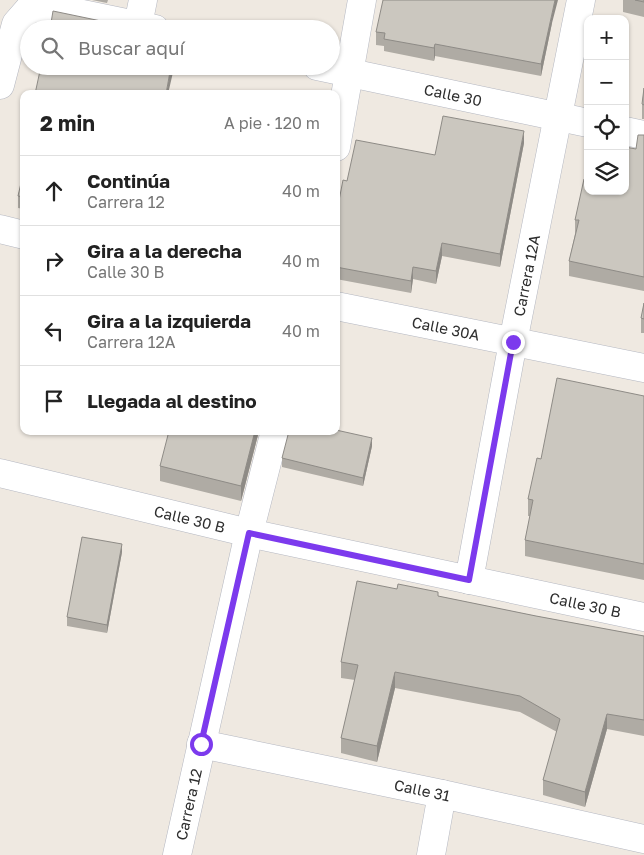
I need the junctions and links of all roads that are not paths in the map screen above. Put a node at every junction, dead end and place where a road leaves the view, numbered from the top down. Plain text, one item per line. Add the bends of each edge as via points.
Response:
1 (362, 0) edge
2 (581, 0) edge
3 (145, 18) edge
4 (340, 72) edge
5 (350, 74) junction
6 (0, 86) edge
7 (558, 117) junction
8 (584, 122) edge
9 (340, 126) edge
10 (629, 132) edge
11 (644, 135) edge
12 (0, 229) edge
13 (20, 234) edge
14 (340, 307) edge
15 (513, 342) junction
16 (644, 368) edge
17 (274, 435) edge
18 (0, 473) edge
19 (249, 533) junction
20 (469, 580) junction
21 (644, 617) edge
22 (201, 744) junction
23 (442, 794) junction
24 (644, 839) edge
25 (176, 855) edge
26 (431, 855) edge

1 - 5 street
2 - 7 street, Carrera 12A
3 - 6 street via 49,7 29,9 16,24
4 - 5 street, Calle 30
5 - 7 street, Calle 30
5 - 9 street
7 - 8 street, Calle 30
7 - 15 street, Carrera 12A
10 - 11 street
12 - 13 street
14 - 15 street, Calle 30A
15 - 16 street, Calle 30A
15 - 20 street, Carrera 12A
17 - 19 street, Carrera 12
18 - 19 street, Calle 30 B
19 - 20 street, Calle 30 B
19 - 22 street, Carrera 12
20 - 21 street, Calle 30 B
22 - 23 street, Calle 31
22 - 25 street, Carrera 12
23 - 24 street, Calle 31
23 - 26 street

